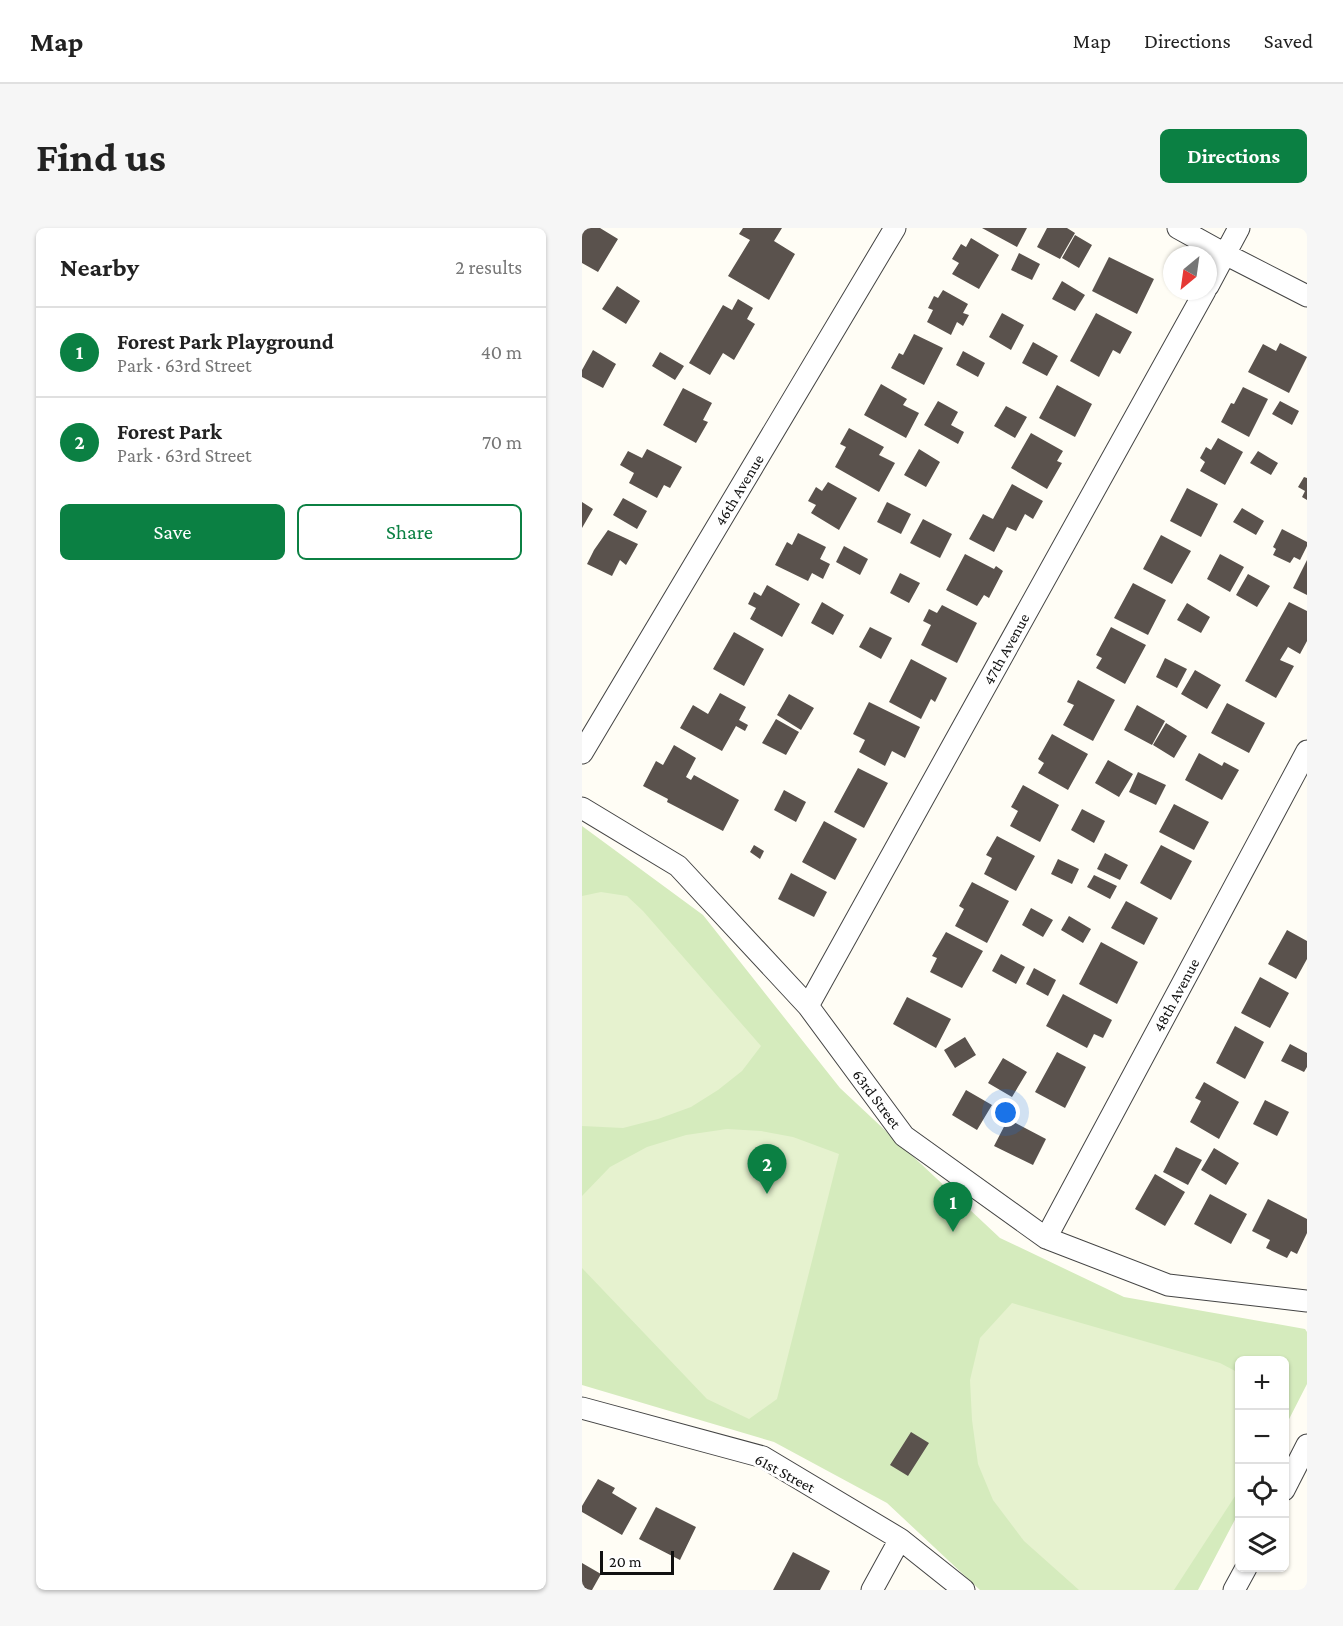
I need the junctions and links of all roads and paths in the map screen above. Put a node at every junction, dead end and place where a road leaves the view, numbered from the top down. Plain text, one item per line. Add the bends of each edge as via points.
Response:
1 (896, 228) edge
2 (1178, 228) edge
3 (1239, 228) edge
4 (1226, 255) junction
5 (1217, 270) edge
6 (1307, 296) edge
7 (1200, 300) edge
8 (1307, 751) edge
9 (582, 753) edge
10 (582, 808) edge
11 (808, 1006) junction
12 (1046, 1238) junction
13 (1307, 1301) edge
14 (582, 1408) edge
15 (1307, 1446) edge
16 (1289, 1480) edge
17 (900, 1539) junction
18 (1243, 1572) edge
19 (872, 1590) edge
20 (964, 1590) edge
21 (1234, 1590) edge

1 - 9 street, 46th Avenue
2 - 4 street
3 - 4 street
4 - 5 street
4 - 6 street
7 - 11 street, 47th Avenue
8 - 12 street, 48th Avenue
10 - 11 street, 63rd Street via 678,866
11 - 12 street, 63rd Street via 904,1136
12 - 13 street, 63rd Street via 1168,1286
14 - 17 street, 61st Street via 763,1457
15 - 16 street
17 - 19 street
17 - 20 street, 61st Street
18 - 21 street

